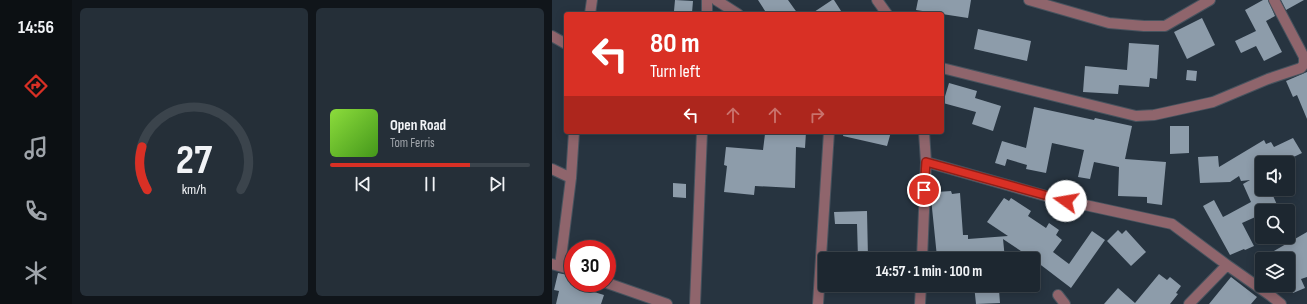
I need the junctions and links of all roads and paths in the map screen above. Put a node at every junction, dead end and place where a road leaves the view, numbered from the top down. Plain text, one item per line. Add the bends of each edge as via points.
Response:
1 (592, 0) edge
2 (707, 0) edge
3 (716, 0) edge
4 (878, 0) edge
5 (1029, 0) edge
6 (1210, 0) edge
7 (1274, 0) edge
8 (590, 12) edge
9 (707, 12) edge
10 (735, 12) edge
11 (886, 12) edge
12 (552, 36) edge
13 (564, 43) edge
14 (944, 68) edge
15 (574, 134) edge
16 (702, 134) edge
17 (829, 134) edge
18 (924, 134) edge
19 (926, 162) junction
20 (552, 169) edge
21 (571, 178) junction
22 (922, 252) edge
23 (556, 265) edge
24 (1227, 265) junction
25 (616, 286) edge
26 (921, 292) edge
27 (1058, 295) dead end
28 (666, 304) edge
29 (695, 304) edge
30 (818, 304) edge
31 (920, 304) edge
32 (1066, 304) edge
33 (1189, 304) edge
34 (1281, 304) edge

1 - 8 street
2 - 9 street
3 - 10 street
4 - 11 street
5 - 6 street via 1109,23 1144,26 1165,26
7 - 14 street via 1304,57 1302,68 1268,78 1213,102 1154,115 1136,116
12 - 13 street
15 - 21 street
16 - 29 street
17 - 30 street
18 - 19 street
19 - 22 street
19 - 24 street via 1053,198 1172,224
20 - 21 street
21 - 23 street
24 - 33 street
24 - 34 street
25 - 28 street
26 - 31 street
27 - 32 street

